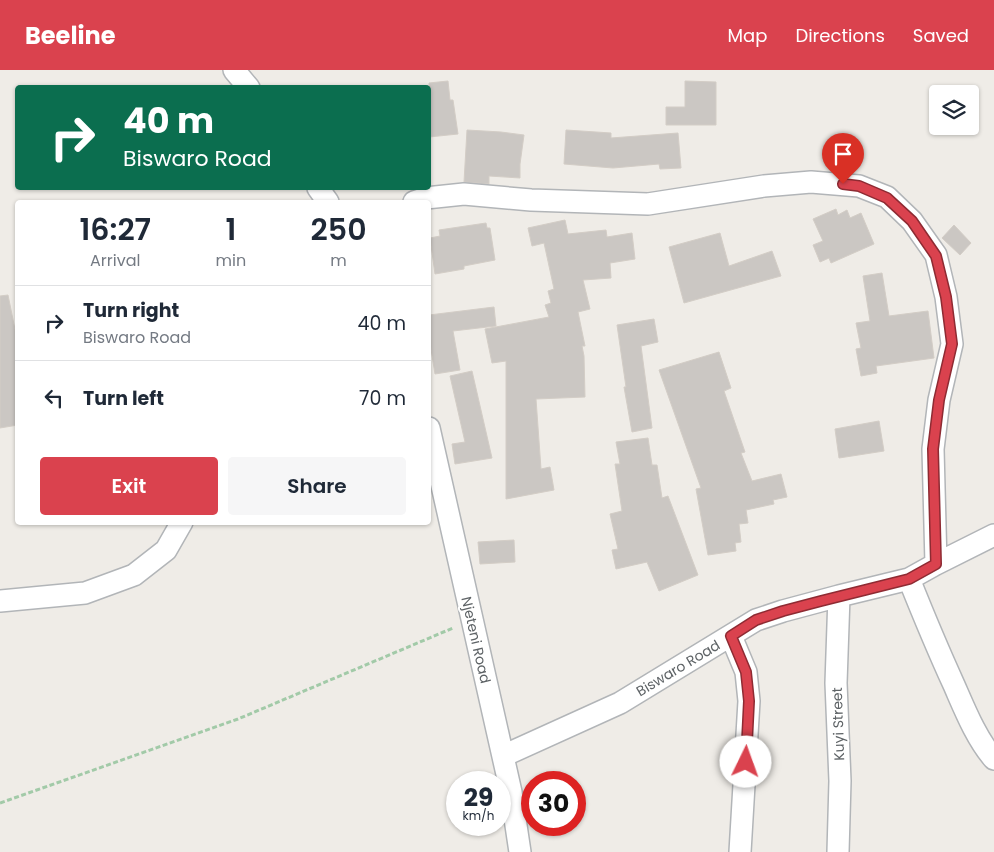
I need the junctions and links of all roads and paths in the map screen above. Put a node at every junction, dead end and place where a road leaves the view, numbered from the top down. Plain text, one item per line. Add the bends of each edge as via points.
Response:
1 (234, 70) edge
2 (246, 85) edge
3 (420, 200) edge
4 (431, 437) edge
5 (180, 525) edge
6 (994, 535) edge
7 (936, 564) junction
8 (909, 579) junction
9 (840, 596) junction
10 (0, 601) edge
11 (472, 620) junction
12 (731, 636) junction
13 (503, 756) junction
14 (994, 759) edge
15 (0, 802) edge
16 (520, 852) edge
17 (740, 852) edge
18 (838, 852) edge

1 - 2 street
3 - 7 street via 464,194 648,204 811,182 859,186 887,198 912,221 936,256 946,297 952,344 939,400 933,449
4 - 11 street, Njeteni Road
5 - 10 street via 166,550 134,575 85,593
6 - 7 street, Biswaro Road
7 - 8 street, Biswaro Road
8 - 9 street, Biswaro Road
8 - 14 street via 967,714
9 - 12 street, Biswaro Road via 756,620
9 - 18 street, Kuyi Street via 836,683 840,781
11 - 13 street, Njeteni Road
11 - 15 path via 238,719
12 - 13 street, Biswaro Road via 620,703
12 - 17 street via 746,672 749,701
13 - 16 street, Njeteni Road

